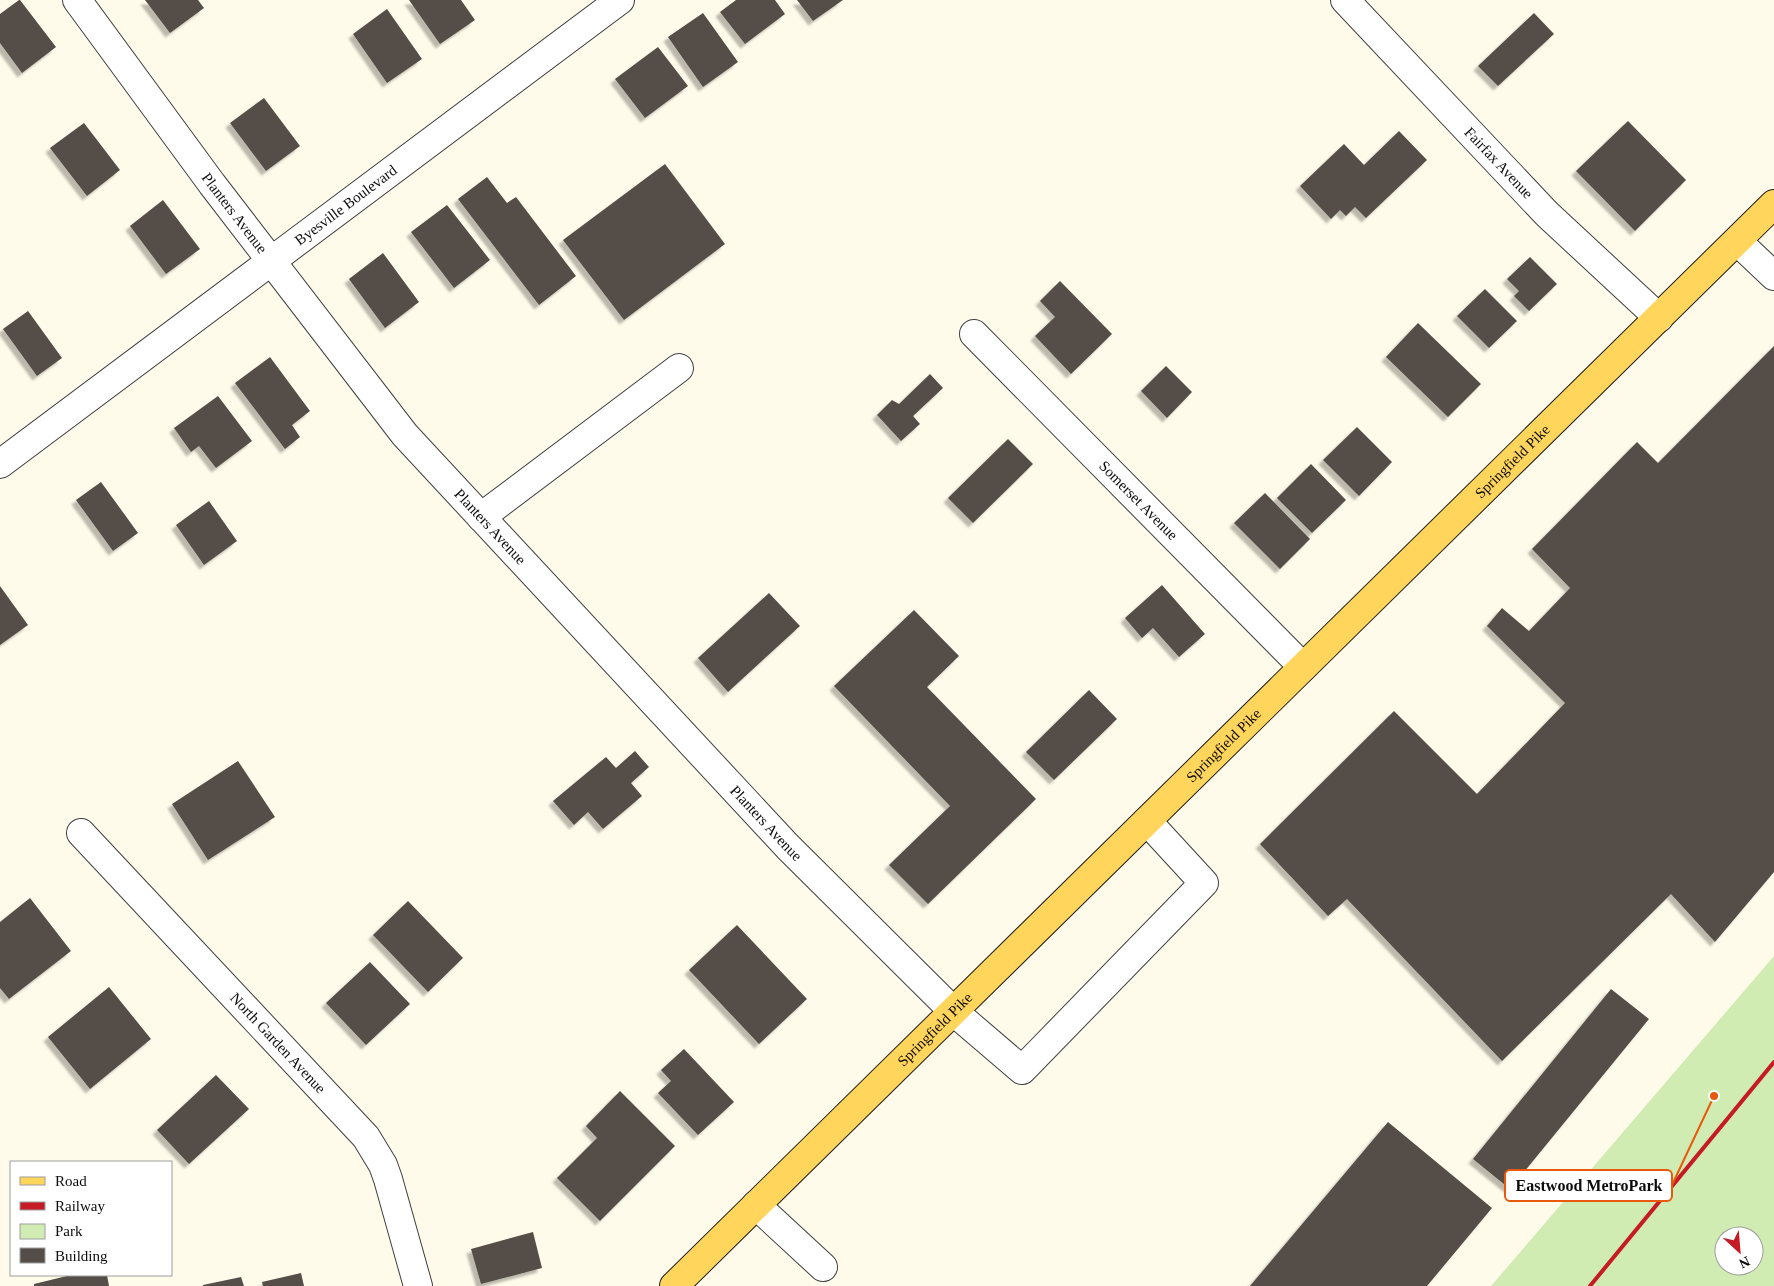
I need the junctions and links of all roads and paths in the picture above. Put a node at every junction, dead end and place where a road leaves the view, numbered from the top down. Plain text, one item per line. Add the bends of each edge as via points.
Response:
1 (78, 0) edge
2 (620, 0) edge
3 (1345, 0) edge
4 (1774, 204) edge
5 (1737, 241) junction
6 (272, 261) junction
7 (1774, 276) edge
8 (1659, 318) junction
9 (974, 334) dead end
10 (679, 368) dead end
11 (0, 464) edge
12 (481, 518) junction
13 (1303, 667) junction
14 (1147, 821) junction
15 (81, 833) dead end
16 (953, 1012) junction
17 (756, 1205) junction
18 (823, 1268) dead end
19 (418, 1286) edge
20 (674, 1286) edge

1 - 6 street, Planters Avenue
2 - 6 street, Byesville Boulevard
3 - 8 street, Fairfax Avenue via 1548,214
4 - 5 main road, Springfield Pike
5 - 7 street
5 - 8 main road, Springfield Pike
6 - 11 street, Byesville Boulevard
6 - 12 street, Planters Avenue via 405,435
8 - 13 main road, Springfield Pike
9 - 13 street, Somerset Avenue
10 - 12 street
12 - 16 street, Planters Avenue via 788,848
13 - 14 main road, Springfield Pike
14 - 16 main road, Springfield Pike
14 - 16 street, Planters Avenue via 1204,883 1022,1070
15 - 19 street, North Garden Avenue via 366,1137 383,1164
16 - 17 main road, Springfield Pike
17 - 18 street
17 - 20 main road, Springfield Pike

